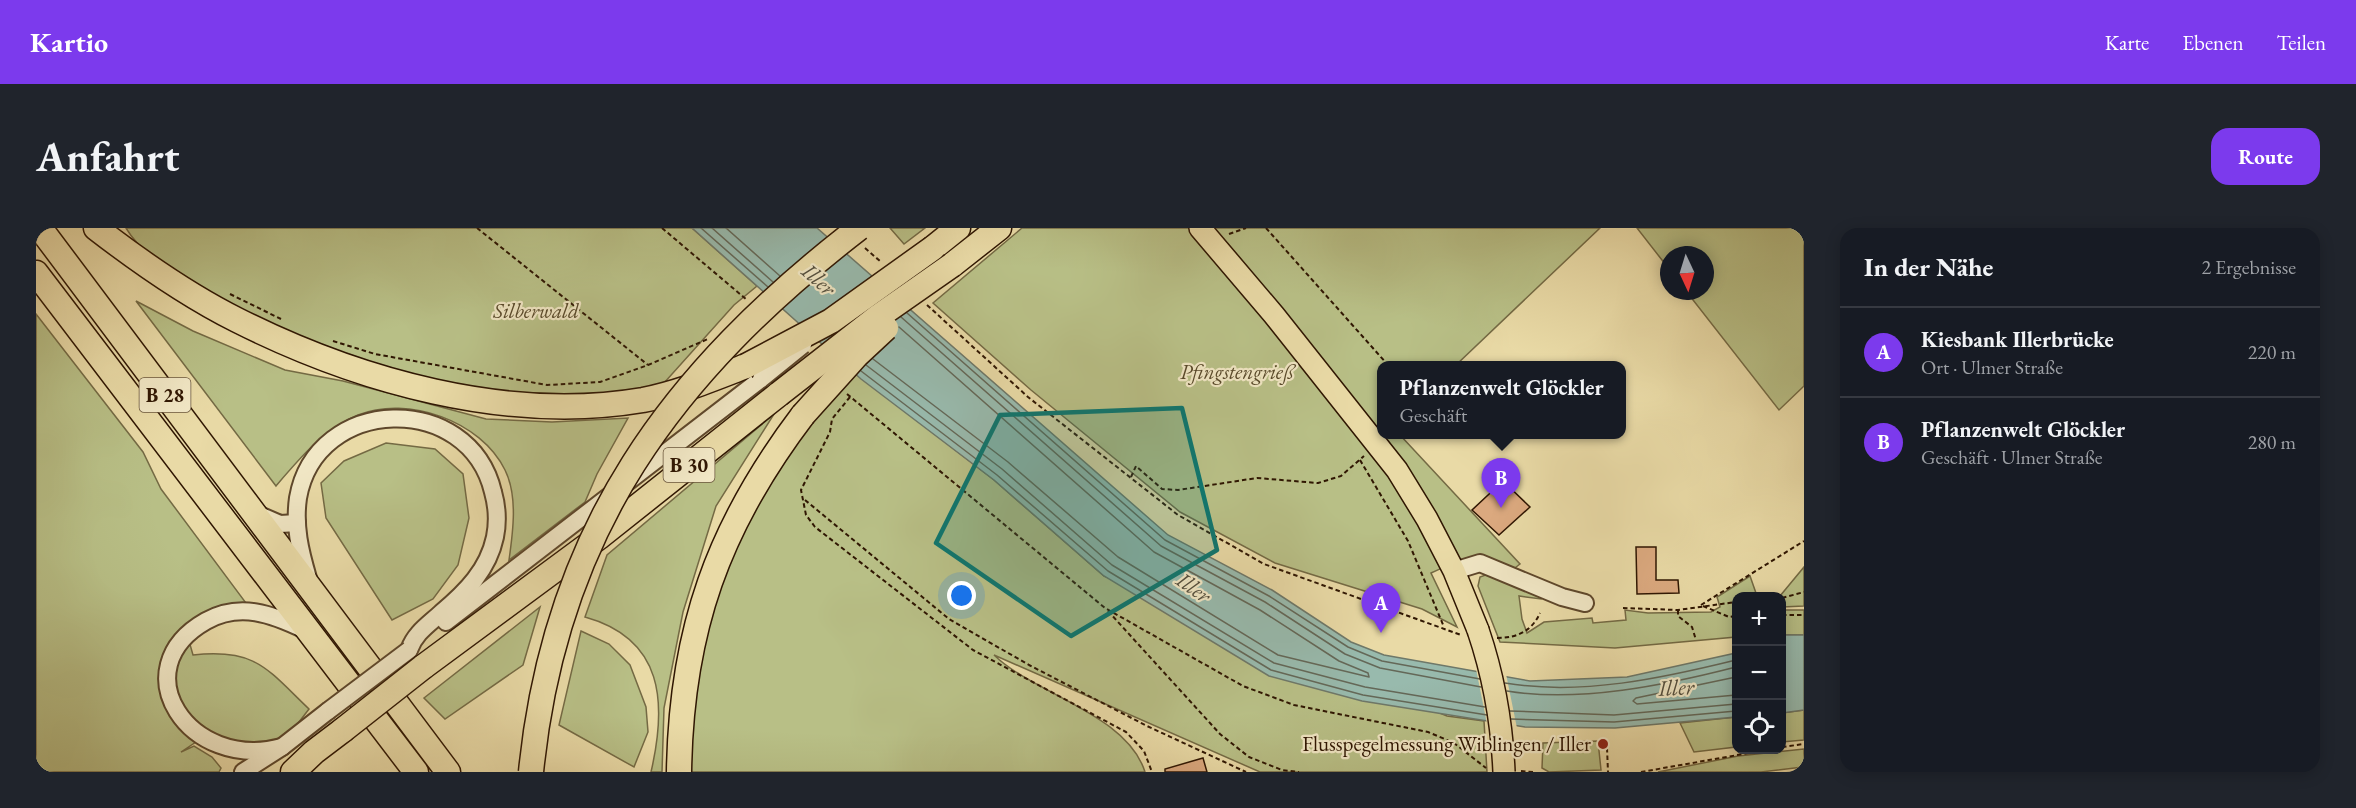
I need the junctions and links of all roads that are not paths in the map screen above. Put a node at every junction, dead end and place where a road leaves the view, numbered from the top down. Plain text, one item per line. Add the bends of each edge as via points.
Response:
1 (40, 228) edge
2 (96, 228) edge
3 (958, 228) edge
4 (999, 228) edge
5 (1200, 228) edge
6 (860, 236) edge
7 (952, 265) junction
8 (36, 273) edge
9 (762, 380) junction
10 (704, 382) junction
11 (626, 485) junction
12 (254, 512) junction
13 (297, 523) junction
14 (1454, 571) junction
15 (311, 588) junction
16 (1585, 603) dead end
17 (307, 631) junction
18 (416, 659) junction
19 (282, 747) junction
20 (294, 771) edge
21 (1503, 771) edge
22 (243, 772) edge
23 (416, 772) edge
24 (448, 772) edge
25 (531, 772) edge
26 (680, 772) edge

1 - 12 highway, B 28
2 - 10 highway via 193,296 237,321 354,368 417,386 509,402 587,405 643,400
3 - 9 highway, bridge via 831,321
4 - 7 highway, B 30
5 - 14 main road via 1397,470
6 - 25 highway, bridge via 779,294 709,364 670,410 620,482 572,585 550,652
7 - 9 highway, B 30, bridge via 879,316
7 - 26 highway, bridge via 857,355 803,415 754,487 713,567 690,651 680,721
8 - 17 highway, B 28
9 - 10 highway
9 - 11 lane, B 30
9 - 18 highway, B 30 via 599,537
10 - 11 lane via 678,409 654,451
11 - 18 lane, B 30
12 - 13 lane via 280,524
12 - 15 highway, B 28
13 - 15 lane via 298,546
13 - 18 lane via 300,489 313,462 332,440 355,426 392,418 424,421 452,433 474,453 486,472 494,498 497,526 492,547 474,582 414,636
14 - 16 lane via 1480,563
14 - 21 main road, bridge via 1481,639 1500,716
15 - 24 highway, B 28
17 - 19 lane via 259,612 229,612 194,628 182,639 168,668 173,709 203,744 242,755
17 - 23 highway, B 28
18 - 19 lane, B 30, bridge via 328,711
18 - 20 highway, B 30, bridge
19 - 22 lane

